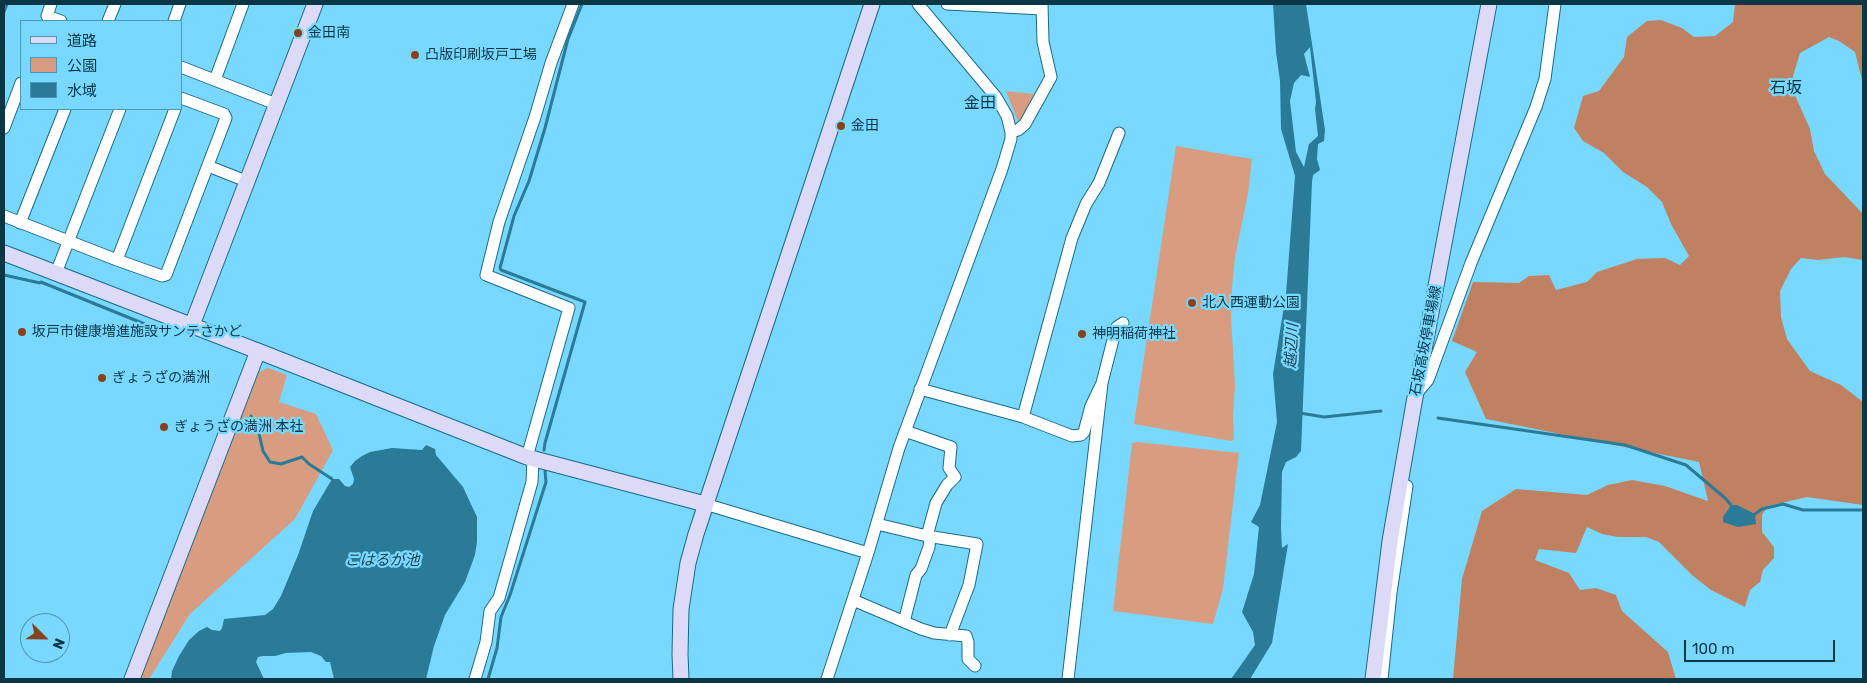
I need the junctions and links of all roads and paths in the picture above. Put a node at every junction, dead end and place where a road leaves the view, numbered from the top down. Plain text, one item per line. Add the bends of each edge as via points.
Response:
1 (51, 4) edge
2 (115, 4) edge
3 (180, 4) edge
4 (243, 4) edge
5 (315, 4) edge
6 (573, 4) edge
7 (872, 4) edge
8 (918, 4) edge
9 (947, 4) edge
10 (1489, 4) edge
11 (1555, 4) edge
12 (1042, 6) edge
13 (46, 18) edge
14 (108, 20) edge
15 (174, 20) edge
16 (182, 67) edge
17 (215, 80) junction
18 (20, 86) edge
19 (182, 98) edge
20 (276, 104) junction
21 (65, 110) edge
22 (120, 110) edge
23 (175, 110) edge
24 (4, 128) edge
25 (1011, 132) junction
26 (1118, 133) dead end
27 (208, 166) junction
28 (246, 181) junction
29 (4, 216) edge
30 (20, 223) junction
31 (68, 241) junction
32 (4, 253) edge
33 (117, 260) junction
34 (56, 273) junction
35 (1123, 323) dead end
36 (192, 325) junction
37 (258, 351) junction
38 (1102, 383) junction
39 (920, 389) junction
40 (1415, 398) junction
41 (1023, 417) junction
42 (905, 431) junction
43 (530, 458) junction
44 (705, 504) junction
45 (877, 524) junction
46 (929, 537) junction
47 (868, 553) junction
48 (853, 600) junction
49 (904, 622) junction
50 (950, 635) junction
51 (974, 666) dead end
52 (132, 679) edge
53 (476, 679) edge
54 (682, 679) edge
55 (828, 679) edge
56 (1068, 679) edge
57 (1373, 679) edge
58 (1382, 679) edge

1 - 13 street
2 - 14 street
3 - 15 street
4 - 17 street
5 - 20 street
6 - 43 street via 499,222 486,275 569,308
7 - 44 street
8 - 25 street via 996,97 1007,116
9 - 12 street
10 - 40 street, 石坂高坂停車場線
11 - 40 street via 1545,79 1536,107 1471,263 1428,380
12 - 25 street via 1043,42 1051,77 1025,124
16 - 17 street
17 - 20 street
18 - 24 street
19 - 27 street via 226,116
20 - 28 street
21 - 30 street
22 - 31 street
23 - 33 street
25 - 39 street via 1010,147
26 - 41 street via 1099,183 1072,238
27 - 28 street
27 - 33 street via 166,275
28 - 36 street
29 - 30 street
30 - 31 street
31 - 33 street
31 - 34 street
32 - 34 street
34 - 36 street
35 - 38 street via 1115,332
36 - 37 street
37 - 43 street
37 - 52 street
38 - 41 street via 1081,435 1072,436
38 - 56 street
39 - 41 street
39 - 42 street
40 - 57 street, 石坂高坂停車場線 via 1390,541
40 - 58 street via 1414,435
42 - 45 street
42 - 46 street via 951,447 948,468 955,477 936,503
43 - 44 street
43 - 53 street via 532,482 500,598 489,615
44 - 47 street
44 - 54 street via 684,585 680,632
45 - 46 street
45 - 47 street
46 - 49 street via 929,547 916,575
46 - 50 street via 977,544 969,585
47 - 48 street
48 - 49 street
48 - 55 street
49 - 50 street
50 - 51 street via 966,636 968,659

